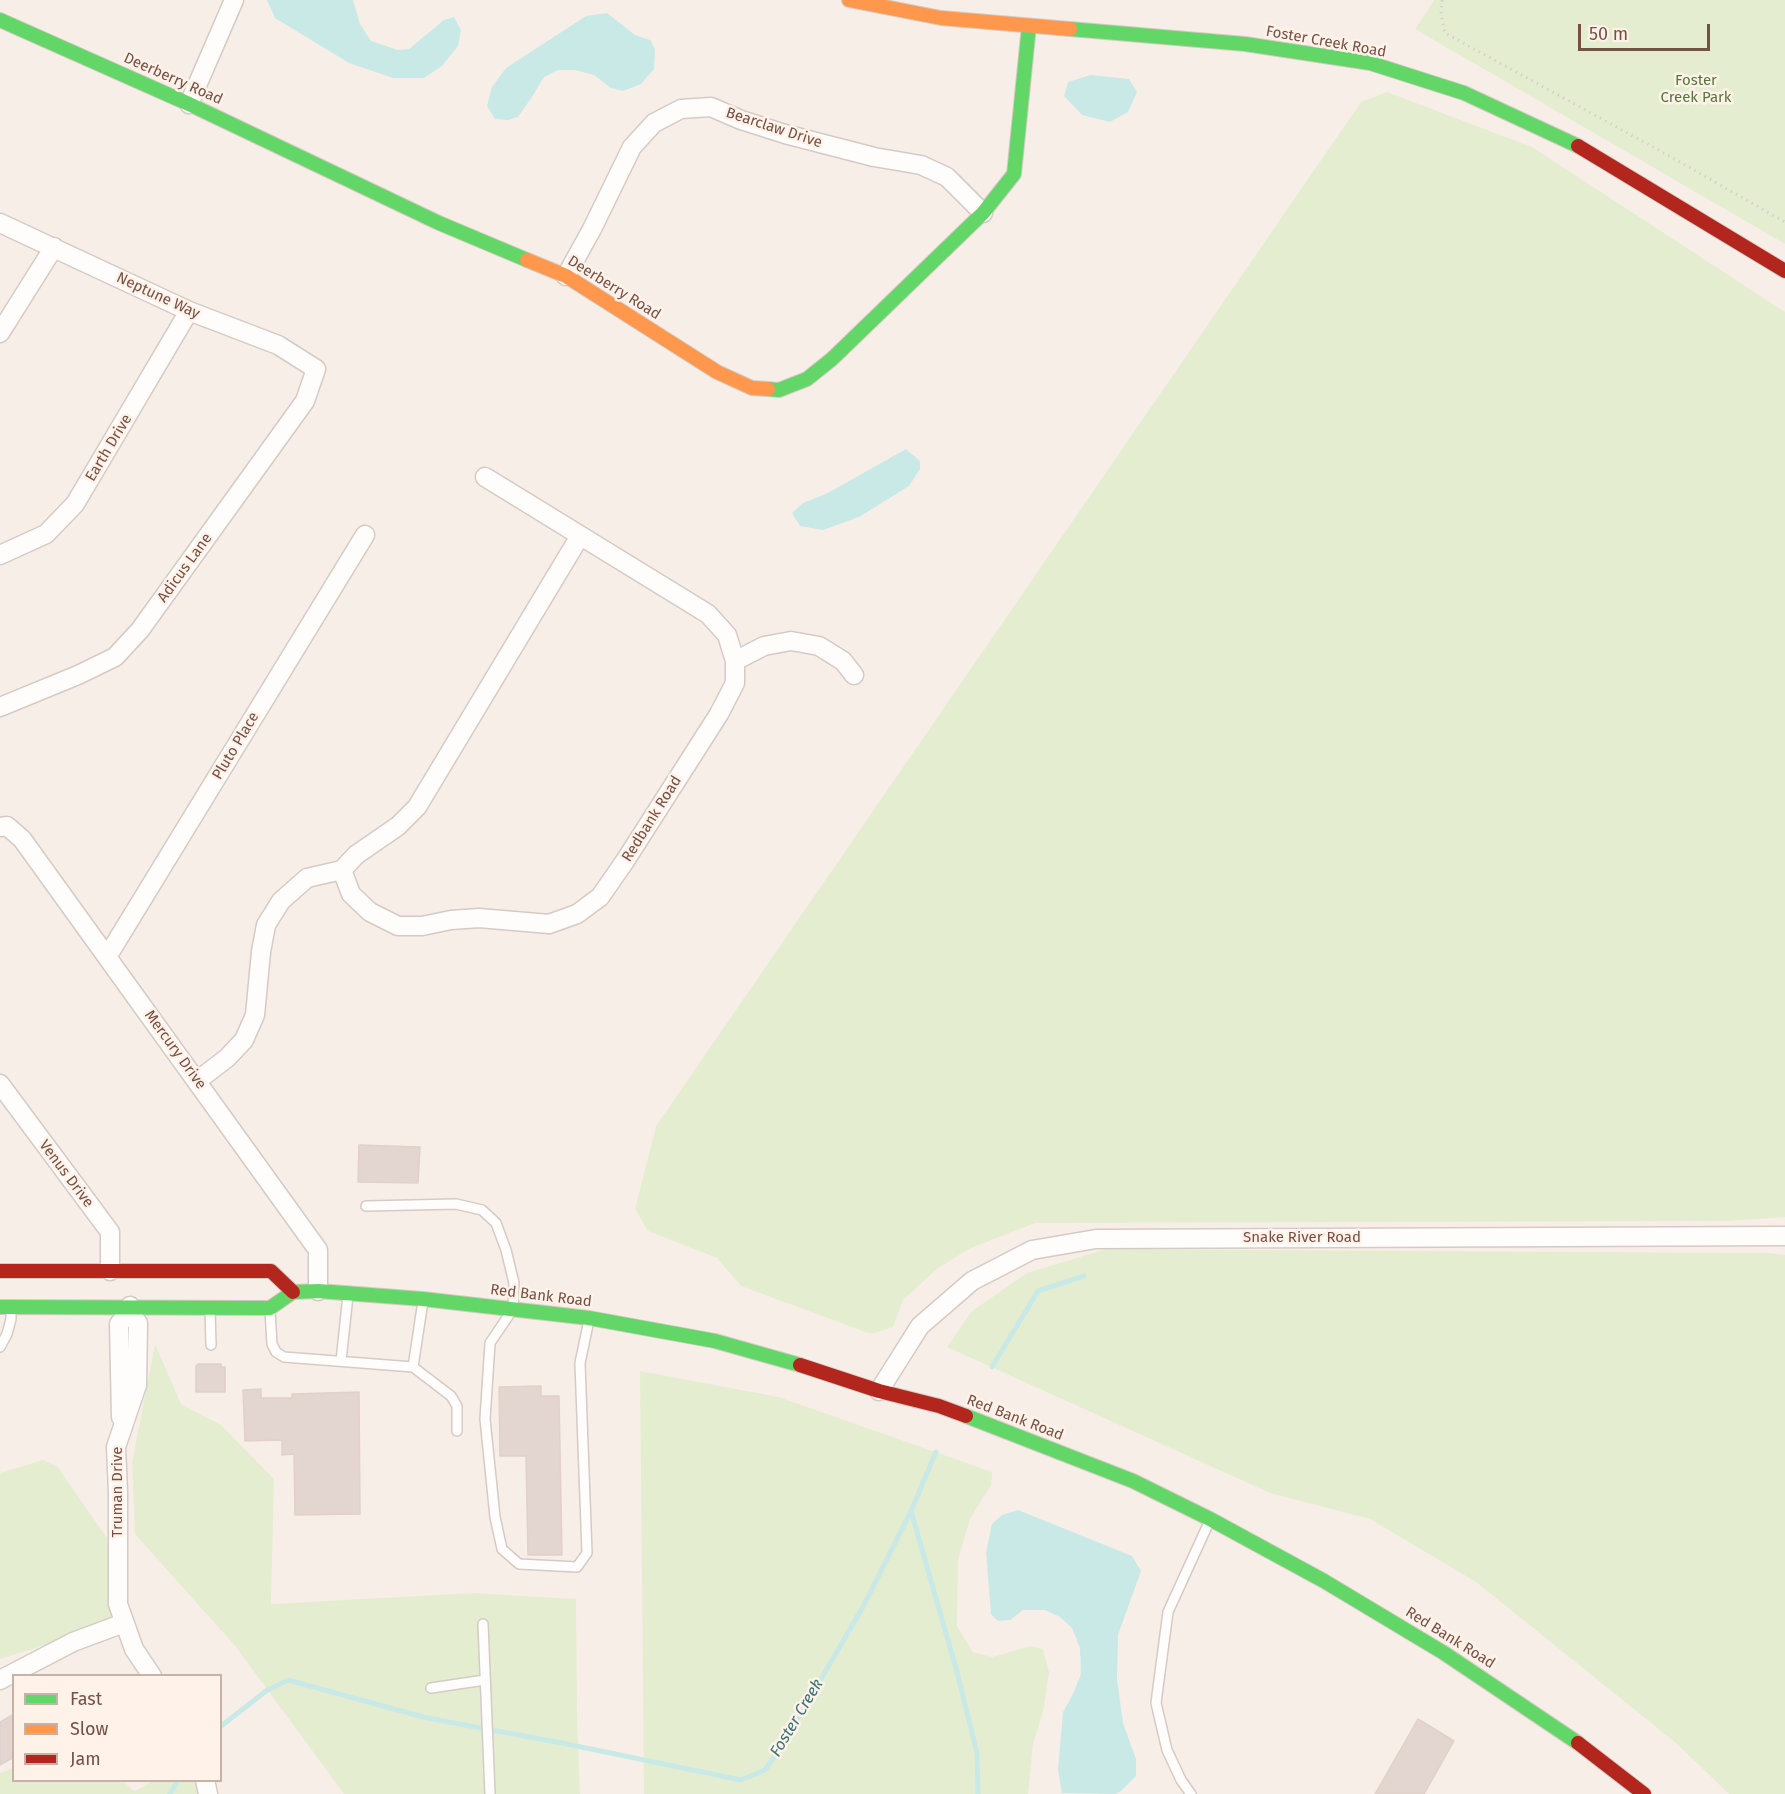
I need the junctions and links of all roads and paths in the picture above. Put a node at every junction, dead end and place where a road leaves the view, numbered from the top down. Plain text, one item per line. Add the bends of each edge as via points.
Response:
1 (234, 0) edge
2 (849, 0) edge
3 (1442, 0) edge
4 (0, 20) edge
5 (1029, 26) junction
6 (189, 104) junction
7 (983, 213) junction
8 (1785, 222) edge
9 (0, 223) edge
10 (54, 248) junction
11 (1785, 271) edge
12 (566, 276) junction
13 (189, 311) junction
14 (0, 333) edge
15 (316, 369) joint
16 (485, 477) dead end
17 (365, 535) dead end
18 (580, 536) junction
19 (0, 555) edge
20 (735, 661) junction
21 (854, 675) dead end
22 (0, 707) edge
23 (0, 827) edge
24 (342, 870) junction
25 (107, 957) junction
26 (197, 1081) junction
27 (0, 1084) edge
28 (366, 1206) dead end
29 (1785, 1236) edge
30 (0, 1271) edge
31 (110, 1271) junction
32 (157, 1271) junction
33 (318, 1291) junction
34 (293, 1292) junction
35 (349, 1293) junction
36 (135, 1298) junction
37 (423, 1299) junction
38 (5, 1307) edge
39 (210, 1308) junction
40 (270, 1308) junction
41 (513, 1309) junction
42 (589, 1318) junction
43 (212, 1345) dead end
44 (0, 1347) edge
45 (341, 1361) junction
46 (412, 1367) junction
47 (879, 1391) junction
48 (457, 1431) dead end
49 (1210, 1519) junction
50 (124, 1623) junction
51 (483, 1624) dead end
52 (151, 1674) edge
53 (0, 1680) edge
54 (485, 1680) junction
55 (432, 1688) dead end
56 (490, 1794) edge
57 (1191, 1794) edge
58 (1644, 1794) edge

1 - 6 street
2 - 5 street, Foster Creek Road via 941,18
3 - 8 path via 1445,33
4 - 6 street, Deerberry Road
5 - 7 street, Deerberry Road via 1014,174
5 - 11 street, Foster Creek Road via 1245,44 1358,62 1464,93 1588,151
6 - 12 street, Deerberry Road via 439,223
7 - 12 street, Deerberry Road via 807,380 779,390 752,388 717,372
7 - 12 street, Bearclaw Drive via 946,177 921,165 785,134 711,107 681,110 654,123 633,147
9 - 10 street, Neptune Way
10 - 13 street, Neptune Way
10 - 14 street
13 - 15 street, Neptune Way via 278,345
13 - 19 street, Earth Drive via 75,504 46,534
15 - 22 street, Adicus Lane via 305,401 140,630 115,657
16 - 18 street, Redbank Road
17 - 25 street, Pluto Place
18 - 20 street, Redbank Road via 708,614 728,635
18 - 24 street via 417,807
20 - 21 street via 764,646 791,641 819,646 843,660
20 - 24 street, Redbank Road via 735,683 719,714 600,897 577,914 549,924 479,918 398,926 370,912 351,894
23 - 25 street, Mercury Drive via 7,826 22,839
24 - 26 street via 307,878 281,901 266,925 255,1016 244,1040
25 - 26 street, Mercury Drive
26 - 33 street, Mercury Drive via 318,1250
27 - 31 street, Venus Drive via 110,1233
28 - 41 lane via 456,1204 482,1210 496,1223 506,1250 514,1283
29 - 47 street, Snake River Road via 1096,1239 1032,1251 972,1281 920,1326
30 - 31 street
31 - 32 street
32 - 34 street via 271,1270
32 - 36 street
33 - 34 street, Red Bank Road
33 - 35 street, Red Bank Road
34 - 40 street
35 - 37 street, Red Bank Road
35 - 45 lane
36 - 38 street
36 - 39 street
36 - 50 street, Truman Drive via 119,1324 118,1604
37 - 41 street, Red Bank Road
37 - 46 lane
38 - 44 lane via 11,1319
39 - 40 street
39 - 43 lane
40 - 45 lane via 276,1352 284,1357
41 - 42 street, Red Bank Road
41 - 42 lane via 490,1343 485,1419 502,1549 519,1564 578,1567 587,1553 580,1363
42 - 47 street, Red Bank Road via 715,1341
45 - 46 lane
46 - 48 lane via 451,1396 457,1406
47 - 49 street, Red Bank Road via 939,1406 1056,1451 1133,1481
49 - 57 lane via 1168,1612 1156,1703 1167,1750
49 - 58 street, Red Bank Road via 1444,1653 1576,1740
50 - 52 street, Truman Drive via 134,1650
50 - 53 street via 73,1642
51 - 54 lane
54 - 55 lane
54 - 56 lane

